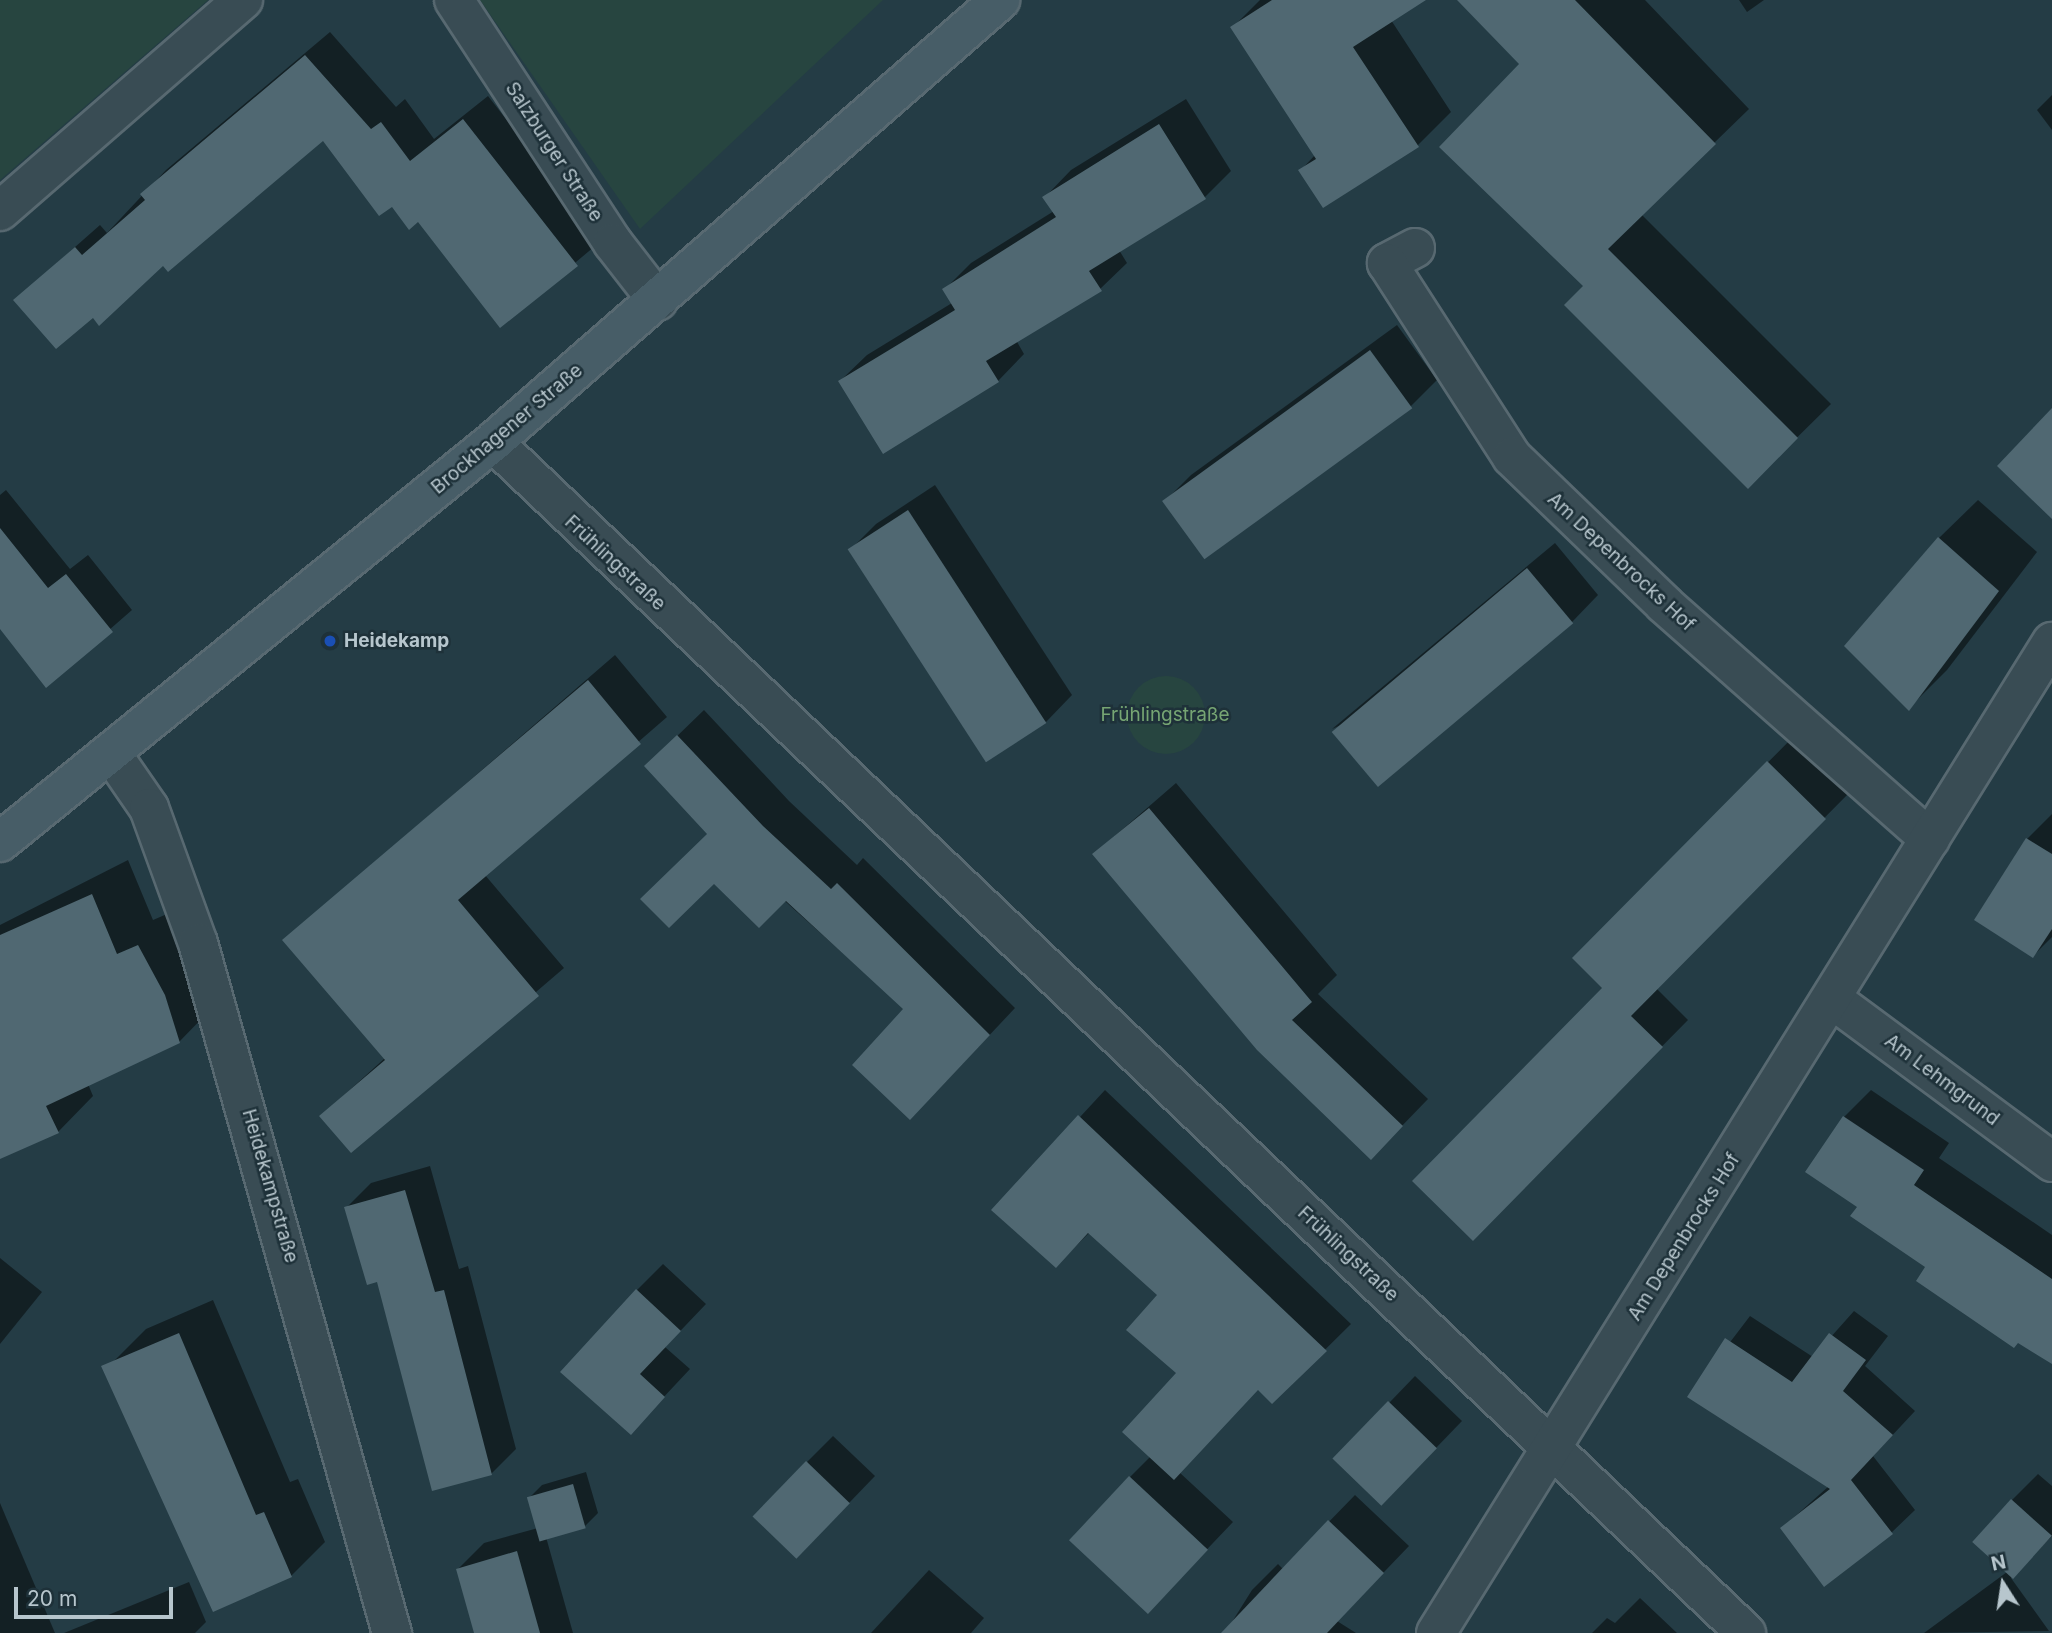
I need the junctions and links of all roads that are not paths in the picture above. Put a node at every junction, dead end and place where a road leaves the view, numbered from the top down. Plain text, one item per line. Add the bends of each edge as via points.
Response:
1 (243, 0) edge
2 (454, 0) edge
3 (1000, 0) edge
4 (0, 211) edge
5 (1415, 247) dead end
6 (658, 301) junction
7 (493, 442) junction
8 (2052, 642) edge
9 (111, 753) junction
10 (1930, 839) junction
11 (0, 842) edge
12 (1832, 999) junction
13 (2052, 1162) edge
14 (1554, 1448) junction
15 (387, 1631) edge
16 (1436, 1633) edge
17 (1746, 1633) edge

1 - 4 street
2 - 6 street, Salzburger Straße via 613,243
3 - 6 main road, Brockhagener Straße
5 - 10 street, Am Depenbrocks Hof via 1387,263 1512,457 1664,604
6 - 7 main road, Brockhagener Straße
7 - 9 main road, Brockhagener Straße
7 - 14 street, Frühlingstraße
8 - 10 street, Am Depenbrocks Hof
9 - 11 main road, Brockhagener Straße
9 - 15 street, Heidekampstraße via 149,808 198,943
10 - 12 street, Am Depenbrocks Hof
12 - 13 street, Am Lehmgrund
12 - 14 street, Am Depenbrocks Hof
14 - 16 street, Am Depenbrocks Hof
14 - 17 street, Frühlingstraße

